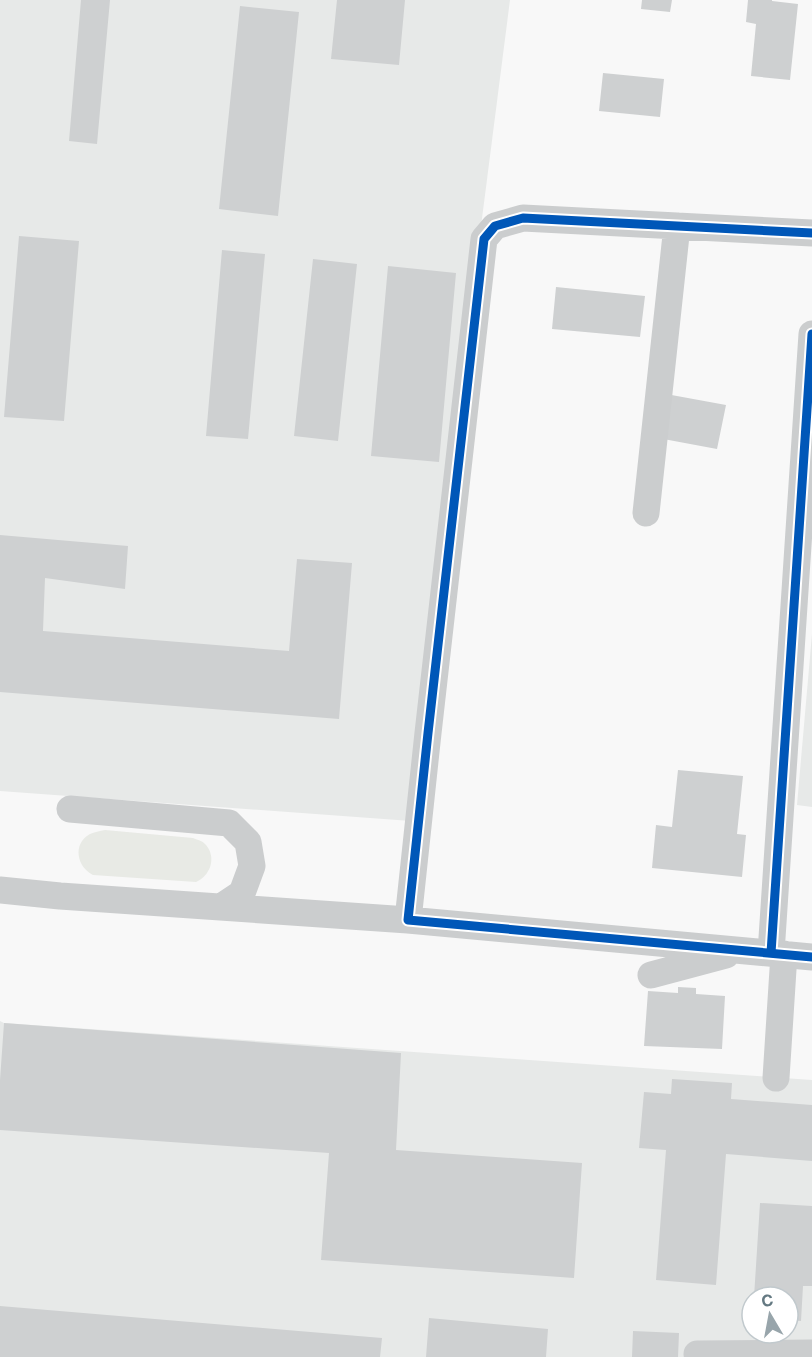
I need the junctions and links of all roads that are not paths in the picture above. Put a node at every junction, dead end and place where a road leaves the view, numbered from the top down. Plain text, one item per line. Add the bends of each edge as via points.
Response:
1 (677, 226) junction
2 (812, 233) edge
3 (812, 334) edge
4 (810, 389) edge
5 (646, 513) dead end
6 (70, 809) dead end
7 (0, 890) edge
8 (221, 907) junction
9 (408, 920) junction
10 (743, 951) junction
11 (777, 954) junction
12 (812, 957) edge
13 (651, 975) dead end
14 (776, 1078) dead end
15 (812, 1353) edge
16 (697, 1354) dead end

1 - 2 street
1 - 5 street
1 - 9 street via 523,218 495,226 484,239 473,265
3 - 4 street
4 - 11 street
6 - 8 street via 229,823 248,842 252,866 242,893
7 - 8 street
8 - 9 street
9 - 10 street
10 - 11 street
10 - 13 street
11 - 12 street
11 - 14 street
15 - 16 street

